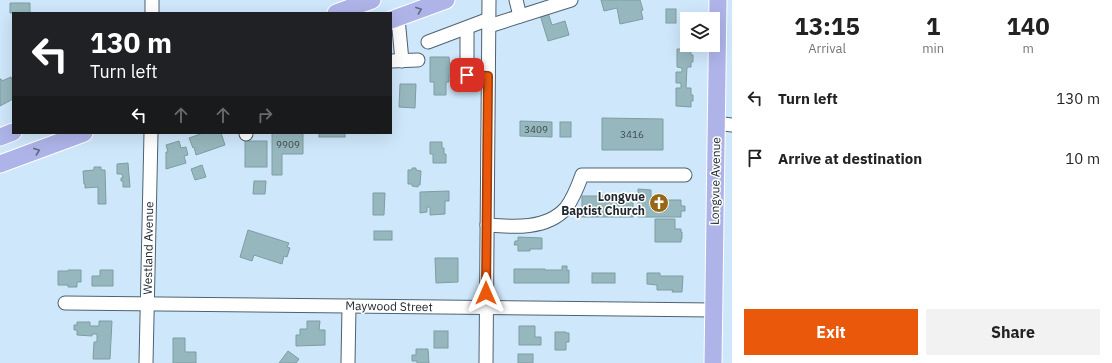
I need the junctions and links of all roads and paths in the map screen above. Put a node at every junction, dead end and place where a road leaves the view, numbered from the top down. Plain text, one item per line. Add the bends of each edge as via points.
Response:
1 (152, 0) edge
2 (372, 0) edge
3 (446, 0) edge
4 (489, 0) edge
5 (516, 0) edge
6 (571, 0) edge
7 (718, 0) edge
8 (152, 12) edge
9 (339, 12) edge
10 (520, 16) junction
11 (395, 19) edge
12 (489, 23) junction
13 (467, 28) junction
14 (428, 42) dead end
15 (418, 60) dead end
16 (397, 61) edge
17 (488, 76) junction
18 (724, 124) edge
19 (12, 132) edge
20 (81, 134) edge
21 (151, 134) edge
22 (0, 137) edge
23 (0, 164) edge
24 (686, 176) dead end
25 (487, 225) junction
26 (65, 303) dead end
27 (147, 304) junction
28 (349, 306) junction
29 (486, 307) junction
30 (713, 310) junction
31 (146, 363) edge
32 (348, 363) edge
33 (486, 363) edge
34 (713, 363) edge

1 - 8 street
2 - 9 main road
11 -> 3 main road
4 - 12 street
5 - 10 street
6 - 10 street
7 - 18 main road, Longvue Avenue
10 - 12 street
11 - 16 street
12 - 13 street
12 - 17 street
13 - 14 street
13 - 17 street via 467,75
15 - 16 street
17 - 25 street
18 - 30 main road, Longvue Avenue
19 - 22 main road
23 -> 20 main road
21 - 27 street, Westland Avenue
24 - 25 street via 582,176 566,208 555,218 540,224
25 - 29 street
26 - 27 street, Maywood Street
27 - 28 street, Maywood Street
27 - 31 street, Westland Avenue
28 - 29 street, Maywood Street
28 - 32 street
29 - 30 street, Maywood Street
29 - 33 street
30 - 34 main road, Longvue Avenue

